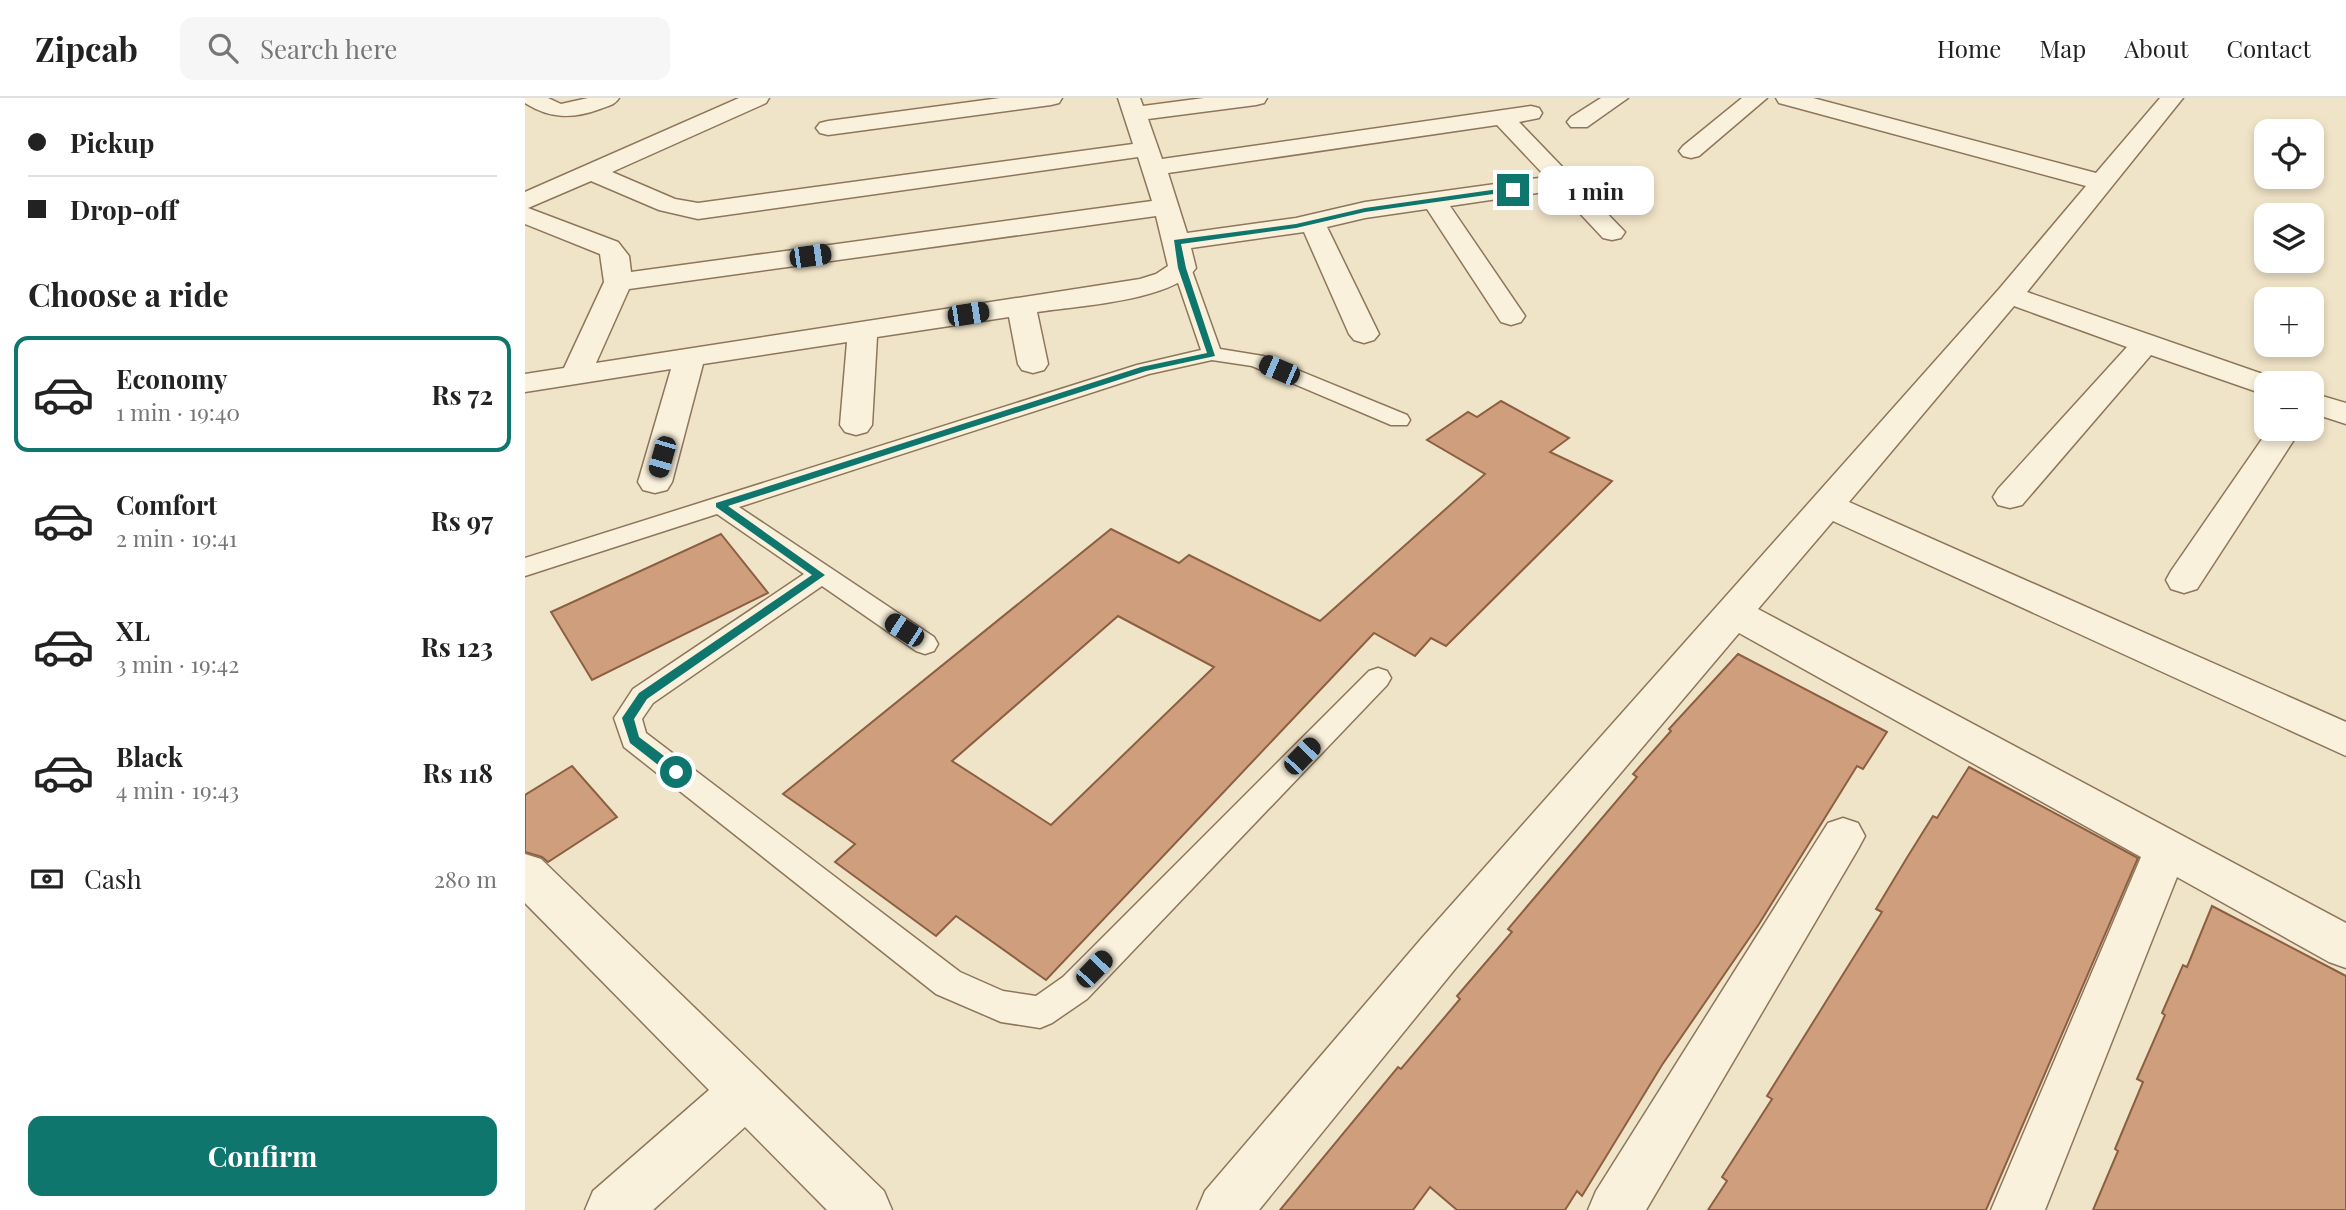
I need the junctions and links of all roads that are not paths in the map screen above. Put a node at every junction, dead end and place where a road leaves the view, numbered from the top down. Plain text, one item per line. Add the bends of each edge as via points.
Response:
1 (533, 98) edge
2 (608, 98) edge
3 (758, 98) edge
4 (1051, 98) edge
5 (1256, 98) edge
6 (1617, 98) edge
7 (1756, 98) edge
8 (1787, 98) edge
9 (2172, 98) edge
10 (1132, 106) edge
11 (1531, 113) dead end
12 (1502, 117) junction
13 (1579, 122) dead end
14 (828, 128) dead end
15 (1691, 151) dead end
16 (1150, 159) junction
17 (592, 172) junction
18 (1565, 182) junction
19 (2100, 182) junction
20 (525, 201) edge
21 (1434, 201) junction
22 (1167, 207) junction
23 (525, 215) edge
24 (1312, 222) junction
25 (1612, 232) dead end
26 (1179, 255) junction
27 (618, 282) junction
28 (2009, 295) junction
29 (1021, 306) junction
30 (1511, 316) dead end
31 (863, 330) junction
32 (1364, 334) dead end
33 (2146, 343) junction
34 (1212, 354) junction
35 (690, 356) junction
36 (1033, 364) dead end
37 (576, 374) junction
38 (2254, 382) edge
39 (525, 383) edge
40 (1399, 420) dead end
41 (856, 425) dead end
42 (2277, 441) edge
43 (655, 482) dead end
44 (2010, 497) dead end
45 (720, 505) junction
46 (1827, 505) junction
47 (525, 567) edge
48 (820, 575) junction
49 (2184, 580) dead end
50 (1734, 613) junction
51 (925, 644) dead end
52 (1378, 678) dead end
53 (2346, 740) edge
54 (1843, 836) dead end
55 (2166, 849) junction
56 (525, 873) edge
57 (2346, 947) edge
58 (746, 1092) junction
59 (612, 1210) edge
60 (865, 1210) edge
61 (1224, 1210) edge
62 (1615, 1210) edge
63 (2018, 1210) edge

1 - 2 street via 546,108 565,111
3 - 17 street
4 - 14 street
5 - 10 street
6 - 13 street
7 - 15 street
8 - 19 street
9 - 19 street
10 - 16 street
11 - 12 street
12 - 16 street
12 - 18 street
16 - 17 street via 698,211 668,205
16 - 22 street
17 - 20 street
18 - 21 street
18 - 25 street
19 - 28 street
21 - 24 street
21 - 30 street
22 - 26 street
22 - 27 street
23 - 27 street via 609,248 615,256
24 - 26 street
24 - 32 street
26 - 29 street via 1166,280 1145,287
26 - 34 lane
27 - 37 street
28 - 33 street
28 - 46 street
29 - 31 street
29 - 36 street
31 - 35 street
31 - 41 street
33 - 38 street
33 - 44 street
34 - 40 lane via 1256,360
34 - 45 lane via 1144,369
35 - 37 street
35 - 43 street
37 - 39 street
42 - 49 street
45 - 47 lane
45 - 48 lane
46 - 50 street
46 - 53 street
48 - 51 lane
48 - 52 lane via 643,696 628,718 634,739 948,983 1001,1006 1040,1012 1075,988
50 - 55 street
50 - 61 street via 1438,954
54 - 62 street
55 - 57 street
55 - 63 street
56 - 58 street
58 - 59 street
58 - 60 street

